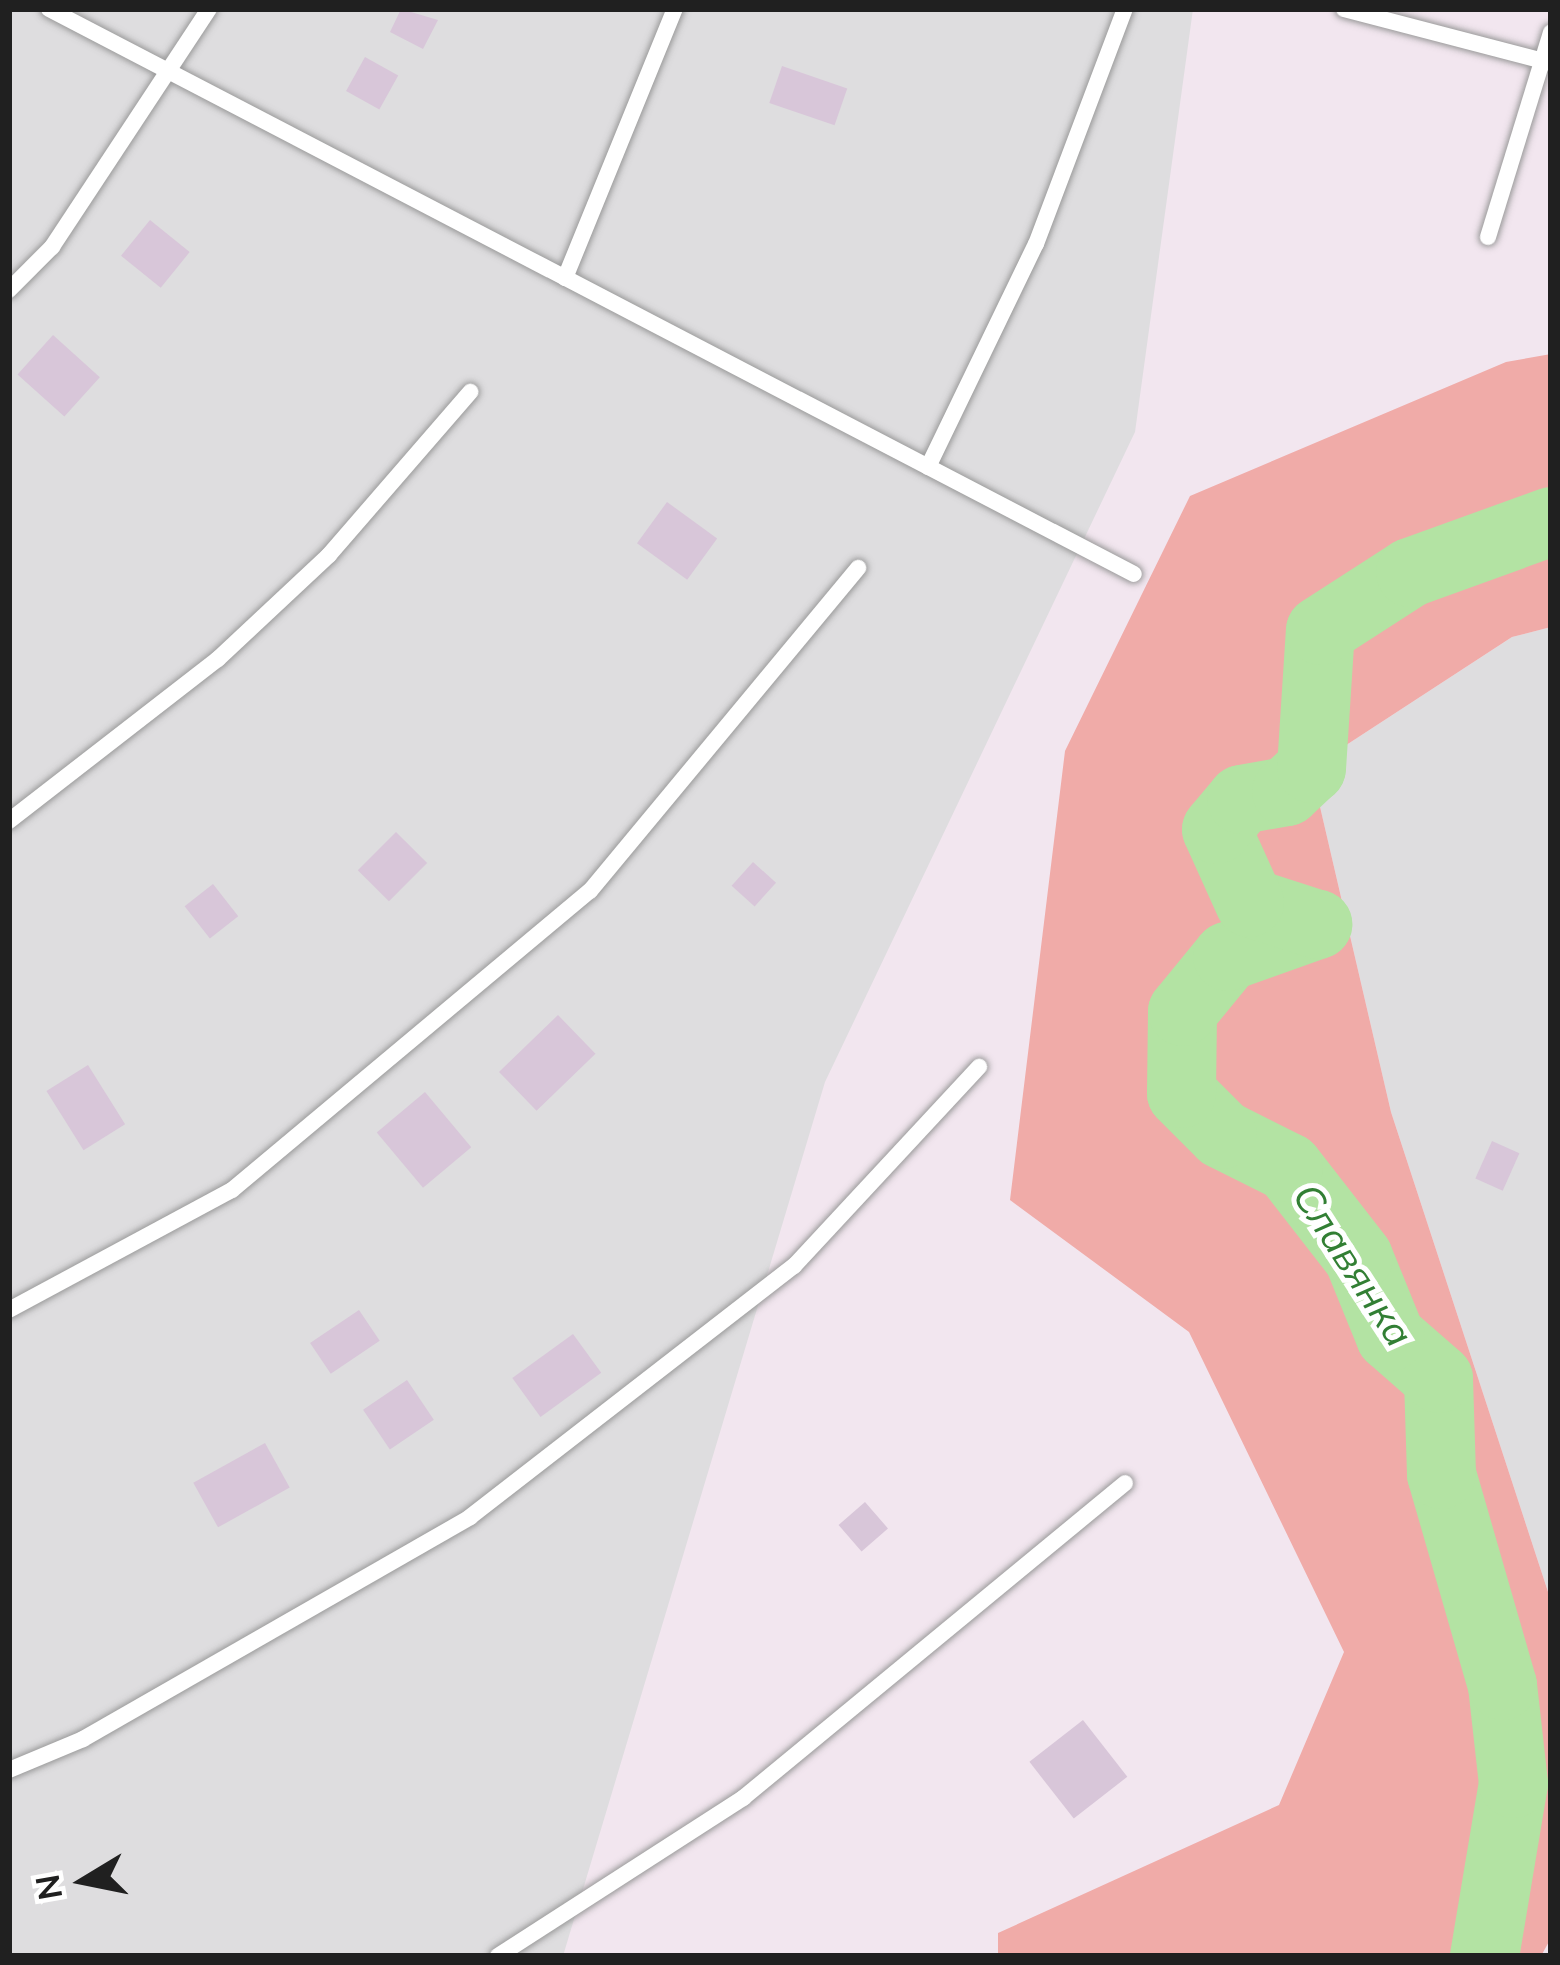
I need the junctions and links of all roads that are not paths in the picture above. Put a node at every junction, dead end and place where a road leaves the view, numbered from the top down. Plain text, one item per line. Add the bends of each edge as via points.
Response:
1 (50, 9) edge
2 (209, 9) edge
3 (675, 9) edge
4 (1125, 9) edge
5 (1344, 9) edge
6 (1551, 32) edge
7 (1548, 62) edge
8 (169, 71) junction
9 (1488, 237) dead end
10 (565, 278) junction
11 (9, 290) edge
12 (470, 392) dead end
13 (928, 467) junction
14 (858, 568) dead end
15 (1134, 574) dead end
16 (9, 821) edge
17 (979, 1067) dead end
18 (9, 1310) edge
19 (1125, 1483) dead end
20 (9, 1770) edge
21 (498, 1956) edge

1 - 8 lane
2 - 8 lane
3 - 10 lane
4 - 13 lane via 1036,244
5 - 7 lane
6 - 7 lane
7 - 9 lane
8 - 10 lane
8 - 11 lane via 52,248
10 - 13 lane
12 - 16 lane via 329,555 218,659
13 - 15 lane
14 - 18 lane via 590,891 232,1190
17 - 20 lane via 794,1266 489,1503 83,1739
19 - 21 lane via 743,1798

